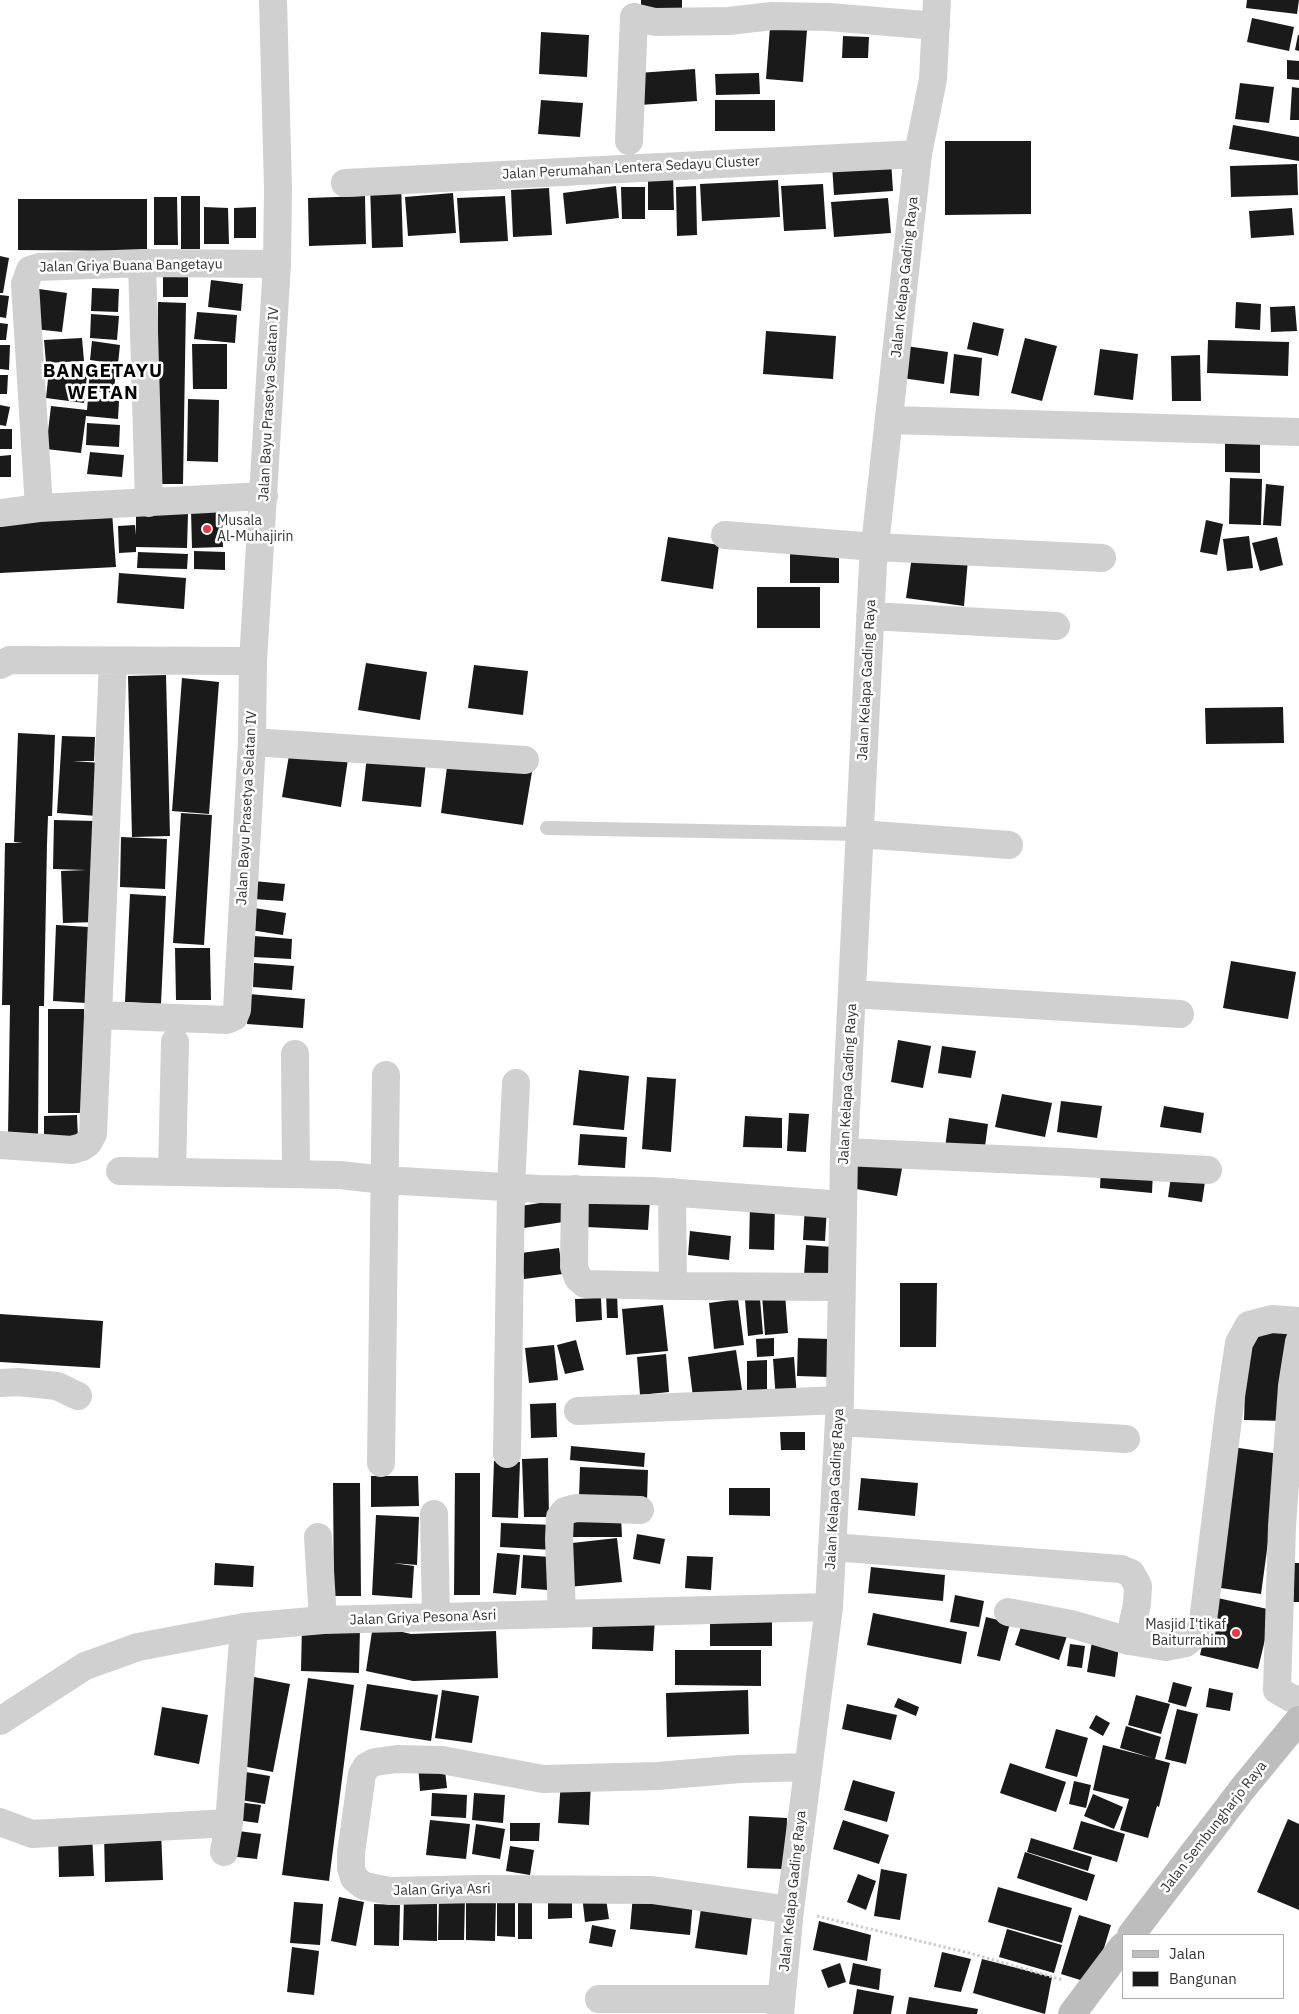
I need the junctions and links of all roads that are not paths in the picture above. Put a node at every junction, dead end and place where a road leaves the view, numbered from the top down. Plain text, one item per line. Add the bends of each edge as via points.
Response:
1 (273, 0) edge
2 (630, 8) edge
3 (772, 8) edge
4 (937, 13) edge
5 (629, 141) dead end
6 (918, 154) junction
7 (345, 183) dead end
8 (142, 263) junction
9 (277, 264) junction
10 (890, 420) junction
11 (1299, 432) edge
12 (264, 496) junction
13 (149, 503) junction
14 (39, 508) junction
15 (0, 513) edge
16 (725, 535) dead end
17 (875, 547) junction
18 (1102, 558) dead end
19 (870, 616) junction
20 (1056, 626) dead end
21 (113, 661) junction
22 (253, 661) junction
23 (0, 665) edge
24 (252, 742) junction
25 (524, 760) dead end
26 (547, 828) dead end
27 (860, 834) junction
28 (1009, 845) dead end
29 (852, 994) junction
30 (1180, 1014) dead end
31 (98, 1015) junction
32 (175, 1042) dead end
33 (295, 1054) dead end
34 (386, 1075) dead end
35 (516, 1083) dead end
36 (0, 1145) edge
37 (844, 1152) junction
38 (1208, 1170) dead end
39 (120, 1171) dead end
40 (172, 1172) junction
41 (296, 1174) junction
42 (384, 1180) junction
43 (511, 1187) junction
44 (575, 1189) junction
45 (672, 1192) junction
46 (844, 1205) junction
47 (673, 1286) junction
48 (841, 1287) junction
49 (1299, 1321) edge
50 (1299, 1342) edge
51 (0, 1383) edge
52 (78, 1396) dead end
53 (578, 1411) dead end
54 (840, 1411) junction
55 (1126, 1439) dead end
56 (507, 1454) dead end
57 (381, 1463) dead end
58 (640, 1510) dead end
59 (434, 1514) dead end
60 (318, 1537) dead end
61 (832, 1547) junction
62 (828, 1607) junction
63 (1008, 1612) dead end
64 (562, 1614) junction
65 (436, 1617) junction
66 (323, 1620) junction
67 (244, 1626) junction
68 (1129, 1641) junction
69 (1299, 1700) edge
70 (1299, 1720) edge
71 (0, 1721) edge
72 (808, 1767) junction
73 (0, 1822) edge
74 (229, 1823) junction
75 (224, 1852) dead end
76 (790, 1910) junction
77 (1132, 1934) edge
78 (1122, 1947) edge
79 (599, 1999) dead end
80 (780, 2006) edge
81 (1072, 2014) edge

1 - 9 street, Jalan Bayu Prasetya Selatan IV
2 - 3 street via 655,22 729,21
2 - 5 street
3 - 4 street via 829,17
4 - 6 street, Jalan Kelapa Gading Raya via 933,79
6 - 7 street, Jalan Perumahan Lentera Sedayu Cluster
6 - 10 street, Jalan Kelapa Gading Raya
8 - 9 street, Jalan Griya Buana Bangetayu
8 - 13 street
8 - 14 street, Jalan Griya Buana Bangetayu via 39,267 30,270 26,276
9 - 12 street, Jalan Bayu Prasetya Selatan IV
10 - 11 street
10 - 17 street, Jalan Kelapa Gading Raya
12 - 13 street
12 - 22 street, Jalan Bayu Prasetya Selatan IV
13 - 14 street
14 - 15 street
16 - 17 street
17 - 18 street
17 - 19 street, Jalan Kelapa Gading Raya
19 - 20 street
19 - 27 street, Jalan Kelapa Gading Raya
21 - 22 street
21 - 23 street via 10,660
21 - 31 street
22 - 24 street, Jalan Bayu Prasetya Selatan IV
24 - 25 street
24 - 31 street, Jalan Bayu Prasetya Selatan IV via 237,1010 234,1016 227,1020
26 - 27 lane
27 - 28 street
27 - 29 street, Jalan Kelapa Gading Raya
29 - 30 street
29 - 37 street, Jalan Kelapa Gading Raya
31 - 36 street via 94,1134 88,1143 72,1150
32 - 40 street
33 - 41 street
34 - 42 street
35 - 43 street
37 - 38 street
37 - 46 street, Jalan Kelapa Gading Raya
39 - 40 street
40 - 41 street
41 - 42 street
42 - 43 street
42 - 57 street
43 - 44 street
43 - 56 street
44 - 45 street
44 - 47 street via 574,1268 584,1284
45 - 46 street
45 - 47 street
46 - 48 street, Jalan Kelapa Gading Raya
47 - 48 street
48 - 54 street, Jalan Kelapa Gading Raya
49 - 68 street via 1272,1319 1249,1325 1239,1342 1202,1629 1186,1643 1166,1646
50 - 69 street via 1292,1386 1282,1526 1276,1690
51 - 52 street via 57,1386
53 - 54 street
54 - 55 street
54 - 61 street, Jalan Kelapa Gading Raya
58 - 64 street via 576,1508 565,1511 560,1517
59 - 65 street
60 - 66 street
61 - 62 street, Jalan Kelapa Gading Raya
61 - 68 street via 1121,1569 1131,1573 1138,1586
62 - 64 street, Jalan Griya Pesona Asri
62 - 72 street, Jalan Kelapa Gading Raya
63 - 68 street via 1071,1624
64 - 65 street, Jalan Griya Pesona Asri
65 - 66 street, Jalan Griya Pesona Asri
66 - 67 street, Jalan Griya Pesona Asri
67 - 71 street, Jalan Griya Pesona Asri via 138,1647 85,1666
67 - 74 street
70 - 77 street, Jalan Sembungharjo Raya
72 - 76 street, Jalan Kelapa Gading Raya
72 - 76 street, Jalan Griya Asri via 543,1779 442,1760 375,1762 362,1774 351,1853 354,1878 364,1886 390,1891 652,1890
73 - 74 street via 32,1834
74 - 75 street
76 - 80 street, Jalan Kelapa Gading Raya
78 - 81 street
79 - 80 street

